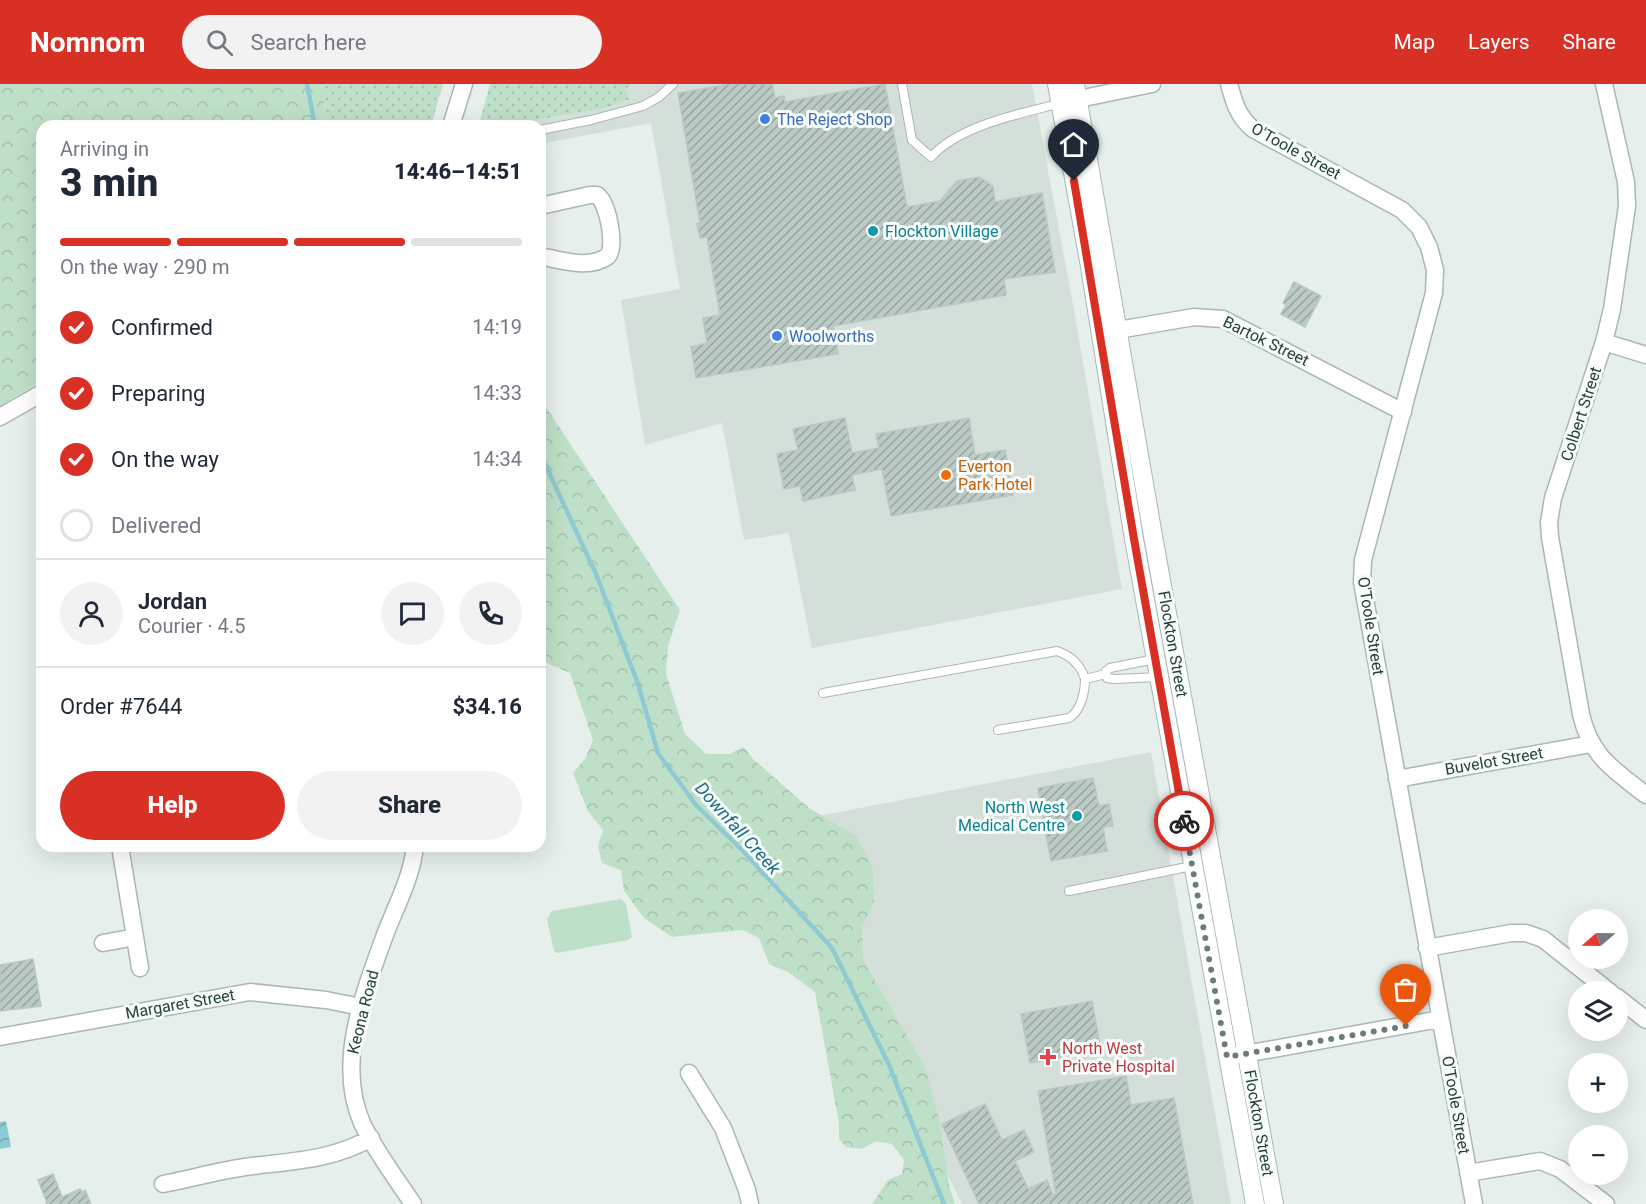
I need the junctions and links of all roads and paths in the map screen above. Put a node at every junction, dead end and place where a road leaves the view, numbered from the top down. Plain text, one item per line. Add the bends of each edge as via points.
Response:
1 (464, 84) edge
2 (673, 84) edge
3 (902, 84) edge
4 (1057, 84) edge
5 (1152, 84) edge
6 (1229, 84) edge
7 (1604, 84) edge
8 (1071, 95) edge
9 (453, 120) edge
10 (546, 129) edge
11 (546, 205) edge
12 (546, 257) edge
13 (1118, 330) junction
14 (1604, 342) junction
15 (1646, 355) edge
16 (36, 396) edge
17 (1403, 412) junction
18 (0, 417) edge
19 (1157, 668) junction
20 (1106, 674) junction
21 (1085, 679) junction
22 (823, 693) dead end
23 (998, 730) dead end
24 (1591, 744) junction
25 (1397, 779) junction
26 (1646, 795) edge
27 (121, 852) edge
28 (414, 852) edge
29 (1192, 866) junction
30 (1069, 891) dead end
31 (135, 937) junction
32 (103, 943) dead end
33 (1427, 948) junction
34 (140, 969) dead end
35 (1596, 981) edge
36 (1628, 1006) edge
37 (361, 1007) junction
38 (1440, 1019) junction
39 (1646, 1020) edge
40 (0, 1037) edge
41 (1247, 1054) junction
42 (1227, 1057) junction
43 (689, 1073) dead end
44 (371, 1138) junction
45 (1468, 1173) junction
46 (163, 1184) dead end
47 (413, 1204) edge
48 (750, 1204) edge
49 (1255, 1204) edge
50 (1274, 1204) edge
51 (1474, 1204) edge
52 (1606, 1204) edge

1 - 9 street
2 - 10 lane via 644,106
3 - 8 lane via 912,140 931,157 944,145 976,129
4 - 8 street, Flockton Street
5 - 8 street
6 - 17 street, O'Toole Street via 1234,104 1246,124 1402,210 1425,236 1435,270 1434,293
7 - 14 street, Colbert Street via 1628,193
8 - 13 street, Flockton Street
8 - 19 street, Flockton Street
11 - 12 street via 597,195 603,200 612,247 604,259 591,263
13 - 17 street, Bartok Street via 1194,317 1223,319
13 - 41 street, Flockton Street
14 - 15 street
14 - 24 street, Colbert Street via 1553,498 1549,522 1581,714
16 - 18 street
17 - 25 street, O'Toole Street via 1363,560 1362,582
19 - 20 lane via 1110,668
19 - 20 lane via 1114,680
19 - 29 street, Flockton Street
20 - 21 lane
21 - 22 lane via 1073,660 1057,651
21 - 23 lane via 1081,702 1073,716
24 - 25 street, Buvelot Street
24 - 26 street via 1610,767
25 - 33 street, O'Toole Street
27 - 31 street
28 - 37 street, Keona Road
29 - 30 lane
29 - 42 street, Flockton Street
31 - 32 street
31 - 34 street
33 - 35 street via 1526,933 1544,939
33 - 38 street, O'Toole Street
36 - 39 street
37 - 40 street, Margaret Street via 250,992
37 - 44 street, Keona Road via 351,1070 358,1112
38 - 41 street
38 - 45 street, O'Toole Street
41 - 42 street
41 - 50 street, Flockton Street
42 - 49 street, Flockton Street
43 - 48 street via 723,1128
44 - 46 street via 350,1150
44 - 47 street, Keona Road
45 - 51 street, O'Toole Street
45 - 52 street via 1540,1161 1560,1169

